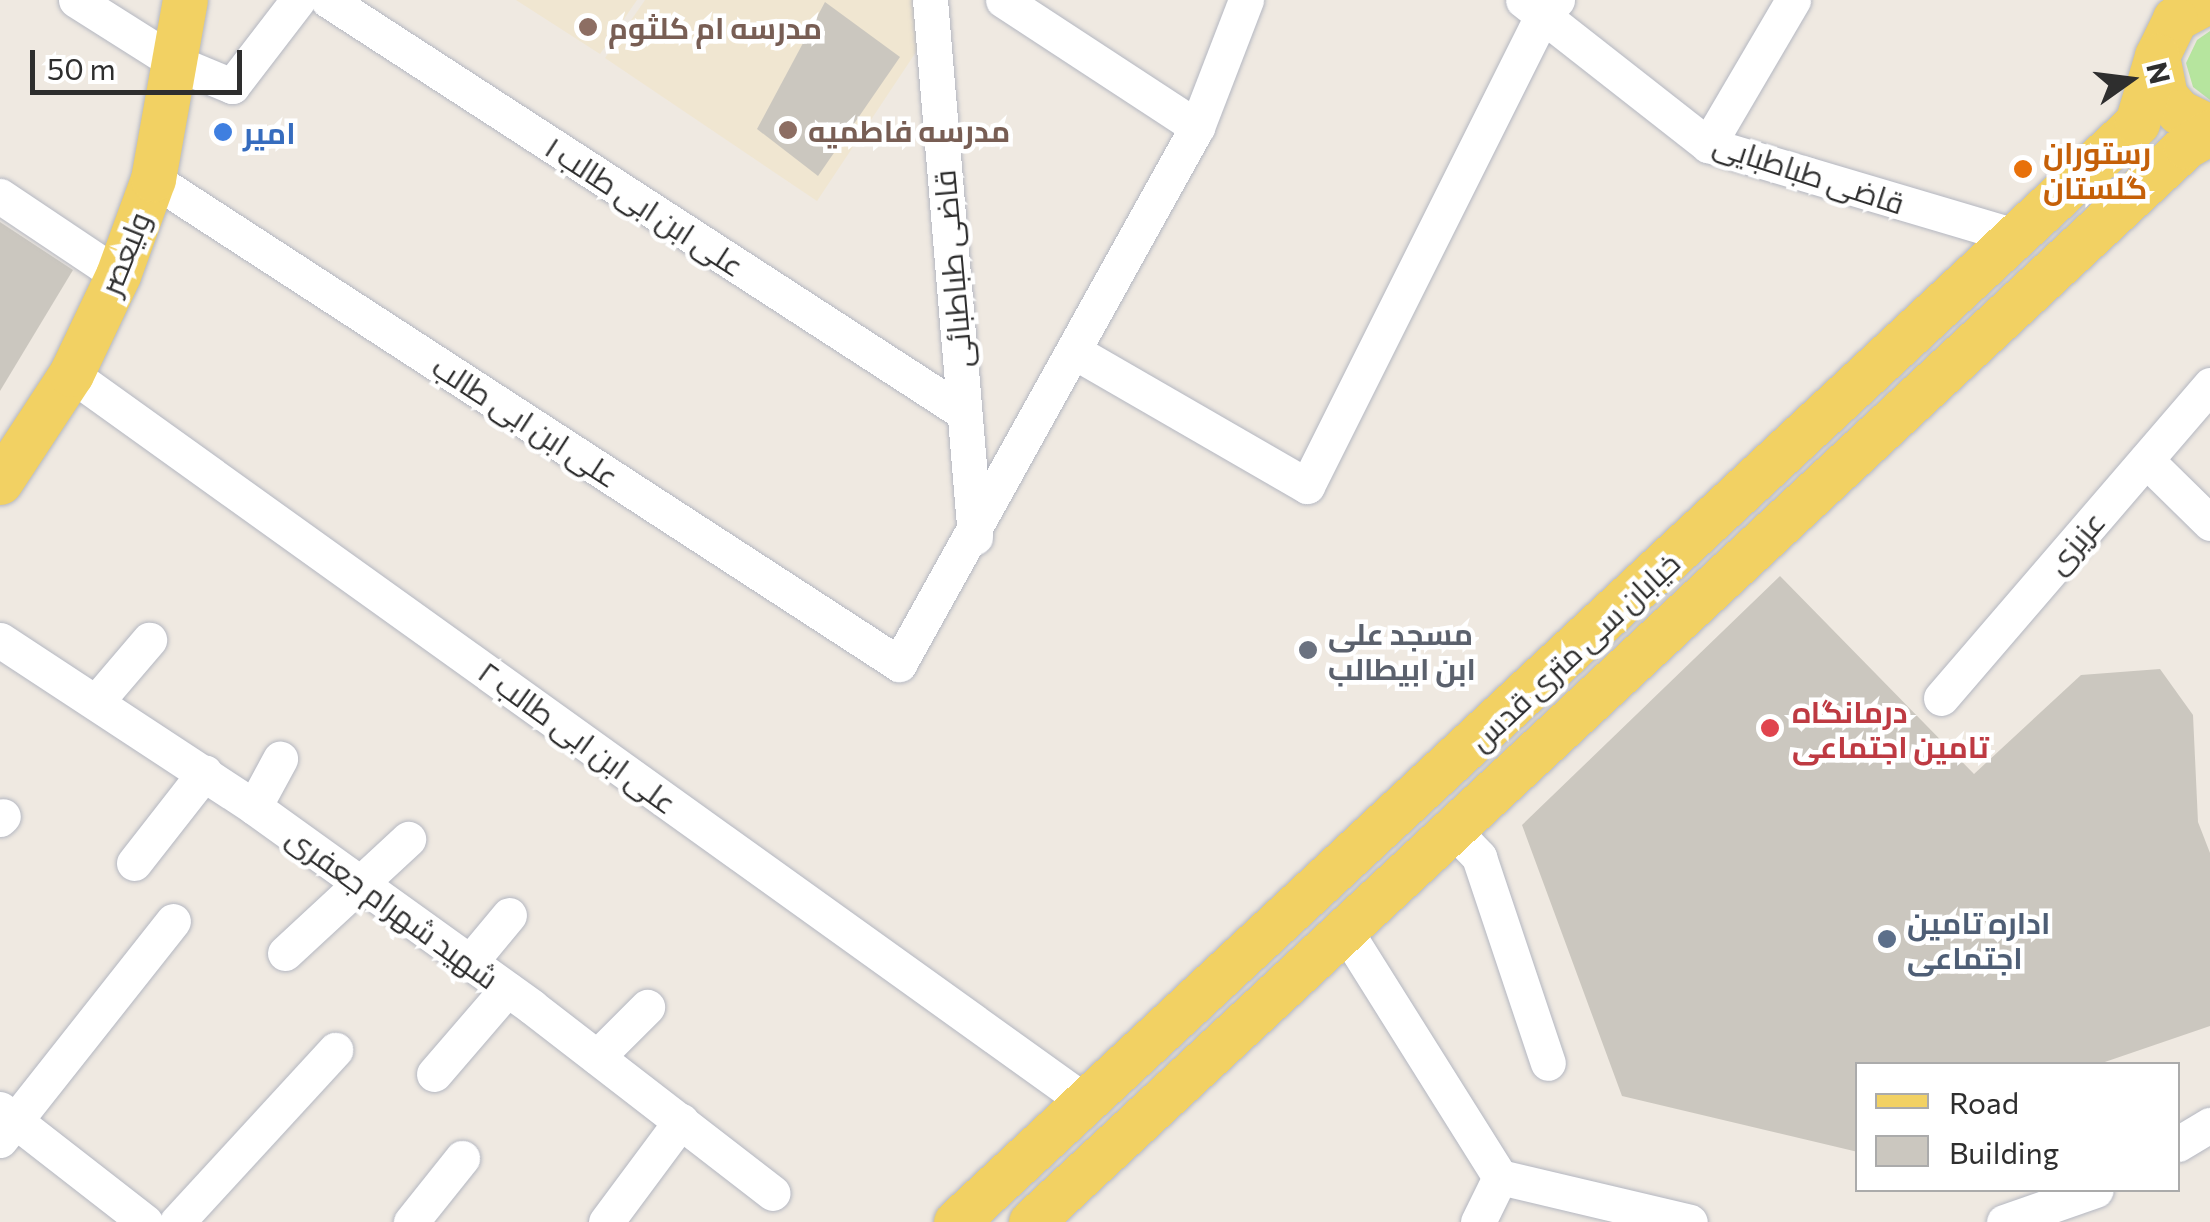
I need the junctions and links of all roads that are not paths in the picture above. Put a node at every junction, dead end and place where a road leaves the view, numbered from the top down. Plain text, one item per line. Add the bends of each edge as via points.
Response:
1 (76, 0) edge
2 (185, 0) edge
3 (298, 0) edge
4 (328, 0) edge
5 (930, 0) edge
6 (1003, 0) edge
7 (1246, 0) edge
8 (1793, 0) edge
9 (1540, 5) edge
10 (2177, 19) edge
11 (174, 62) junction
12 (1198, 127) junction
13 (2210, 130) edge
14 (1708, 145) junction
15 (153, 179) junction
16 (0, 196) edge
17 (2018, 238) junction
18 (118, 275) junction
19 (1075, 352) junction
20 (70, 374) junction
21 (2210, 386) edge
22 (963, 412) junction
23 (2146, 460) junction
24 (0, 482) edge
25 (2210, 523) edge
26 (975, 537) junction
27 (0, 640) edge
28 (150, 640) dead end
29 (1941, 698) dead end
30 (96, 702) junction
31 (1518, 704) junction
32 (1551, 743) junction
33 (280, 759) dead end
34 (205, 772) junction
35 (254, 807) junction
36 (1455, 832) junction
37 (408, 839) dead end
38 (134, 863) dead end
39 (357, 881) junction
40 (509, 915) dead end
41 (174, 921) dead end
42 (1342, 927) junction
43 (285, 952) dead end
44 (470, 962) junction
45 (506, 988) junction
46 (647, 1007) dead end
47 (335, 1050) dead end
48 (597, 1057) junction
49 (1548, 1063) dead end
50 (434, 1074) dead end
51 (1086, 1102) junction
52 (681, 1121) junction
53 (5, 1123) edge
54 (2209, 1126) edge
55 (2180, 1143) edge
56 (462, 1158) dead end
57 (1500, 1177) junction
58 (774, 1193) dead end
59 (2078, 1205) edge
60 (145, 1222) edge
61 (177, 1222) edge
62 (411, 1222) edge
63 (606, 1222) edge
64 (956, 1222) edge
65 (1031, 1222) edge
66 (1478, 1222) edge
67 (1690, 1222) edge
68 (2004, 1222) edge

1 - 11 street
2 - 11 main road, ولیعصر
3 - 11 street via 232,86
4 - 22 street, علی ابن ابی طالب ۱
5 - 22 street, قاضی طباطبائی
6 - 12 street
7 - 12 street
8 - 14 street
9 - 14 street, قاضی طباطبایی
9 - 19 street via 1307,486
10 - 13 main road via 2166,96
10 - 17 main road, خیابان سی متری قدس via 2137,123
11 - 15 main road, ولیعصر
12 - 19 street
13 - 32 main road, خیابان سی متری قدس via 2172,158
14 - 17 street, قاضی طباطبایی
15 - 18 main road, ولیعصر
15 - 26 street, علی ابن ابی طالب via 899,664
16 - 18 street
17 - 31 main road, خیابان سی متری قدس
18 - 20 main road, ولیعصر
19 - 26 street
20 - 24 main road, ولیعصر
20 - 51 street, علی ابن ابی طالب ۲
21 - 23 street, عزیزی
22 - 26 street, قاضی طباطبائی
23 - 25 street
23 - 29 street, عزیزی
27 - 30 street, شهید شهرام جعفری
28 - 30 street
30 - 34 street, شهید شهرام جعفری
31 - 32 main road
31 - 51 main road, خیابان سی متری قدس
32 - 36 main road, خیابان سی متری قدس
33 - 35 street
34 - 35 street, شهید شهرام جعفری
34 - 38 street
35 - 39 street, شهید شهرام جعفری
36 - 42 main road, خیابان سی متری قدس
36 - 49 street via 1479,857
37 - 39 street
39 - 43 street
39 - 44 street, شهید شهرام جعفری
40 - 44 street
41 - 53 street
42 - 57 street
42 - 65 main road, خیابان سی متری قدس
44 - 45 street, شهید شهرام جعفری
45 - 48 street, شهید شهرام جعفری
45 - 50 street
46 - 48 street
47 - 61 street
48 - 52 street, شهید شهرام جعفری
51 - 64 main road, خیابان سی متری قدس
52 - 58 street, شهید شهرام جعفری
52 - 63 street
53 - 60 street
54 - 55 street
56 - 62 street
57 - 66 street
57 - 67 street
59 - 68 street

